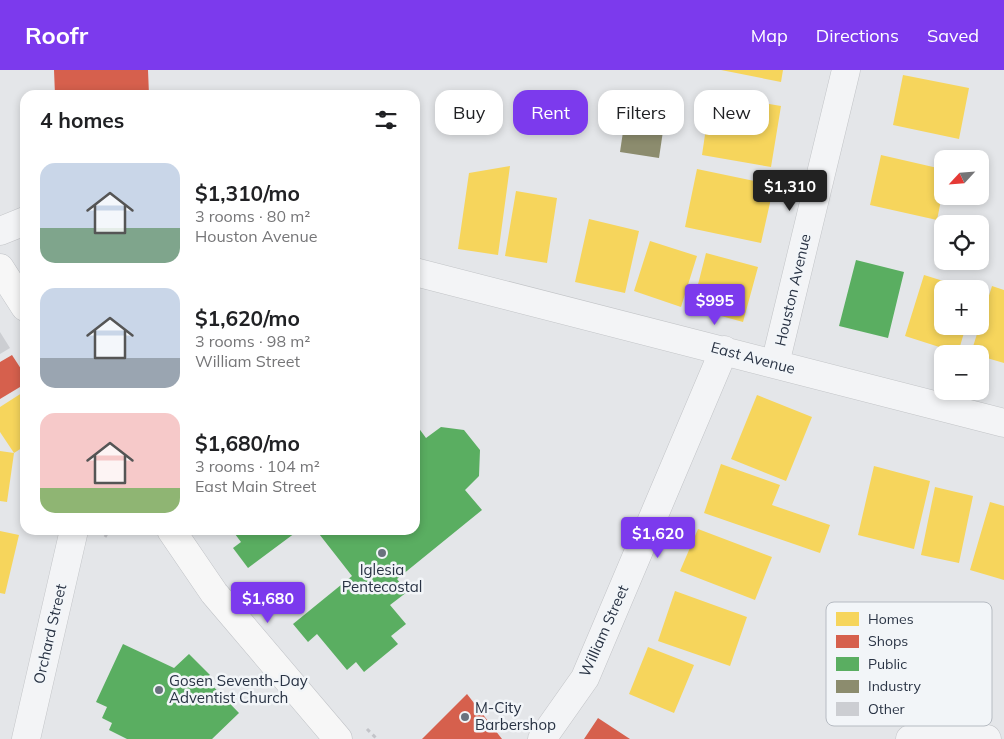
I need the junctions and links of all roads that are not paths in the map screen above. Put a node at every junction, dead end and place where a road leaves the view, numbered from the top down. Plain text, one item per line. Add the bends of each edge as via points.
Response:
1 (846, 70) edge
2 (20, 223) edge
3 (0, 231) edge
4 (0, 268) edge
5 (420, 273) edge
6 (20, 299) edge
7 (724, 350) junction
8 (775, 364) junction
9 (1004, 424) edge
10 (73, 535) edge
11 (174, 535) edge
12 (26, 739) edge
13 (338, 739) edge
14 (542, 739) edge
15 (910, 739) edge
16 (987, 739) edge

1 - 8 street, Houston Avenue
2 - 3 street
4 - 6 main road
5 - 7 street, East Avenue
7 - 8 street, East Avenue
7 - 14 street, William Street via 585,678
8 - 9 street, East Avenue
10 - 12 street, Orchard Street
11 - 13 main road via 214,593
15 - 16 street via 942,731

